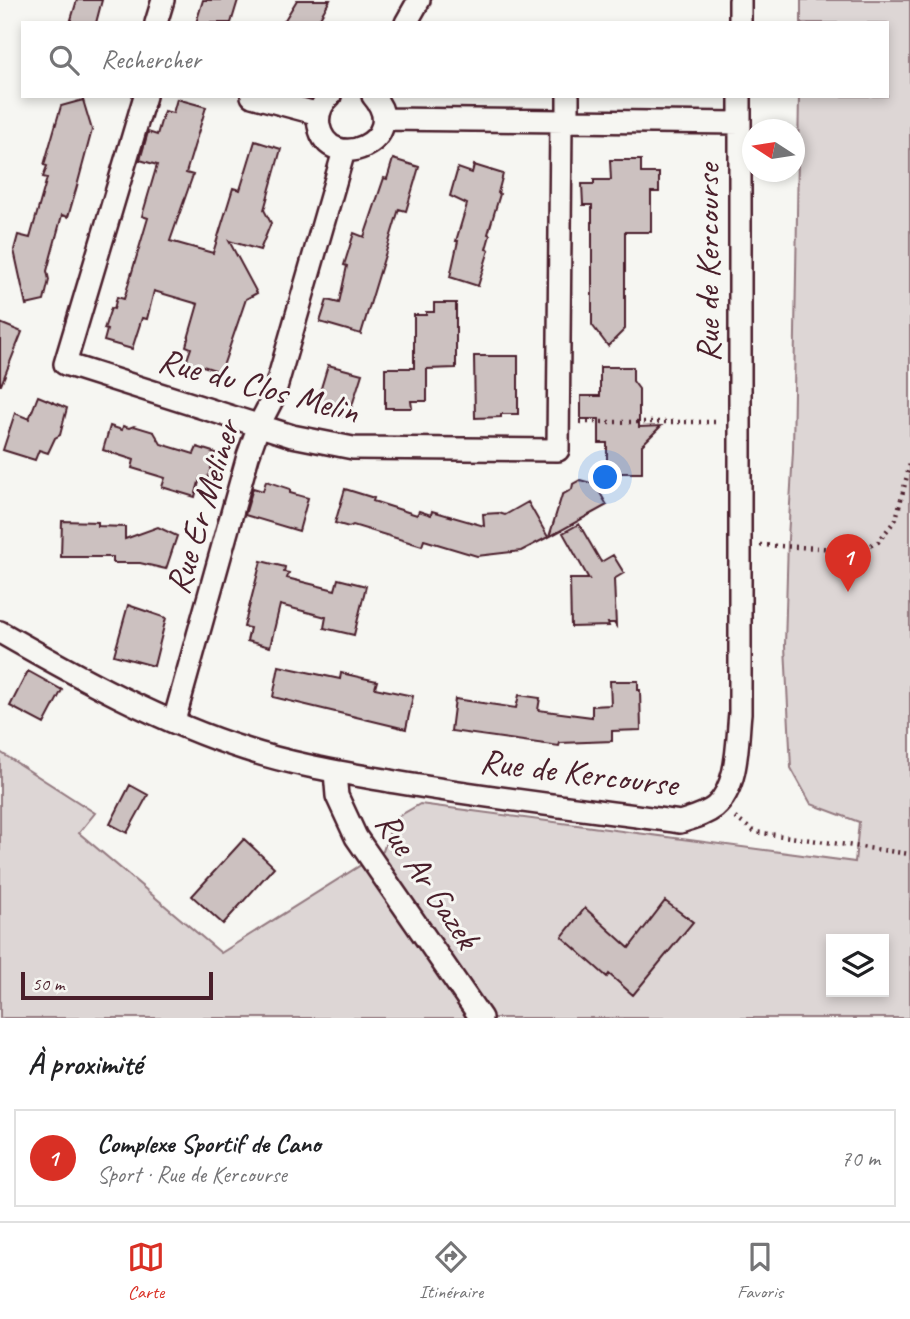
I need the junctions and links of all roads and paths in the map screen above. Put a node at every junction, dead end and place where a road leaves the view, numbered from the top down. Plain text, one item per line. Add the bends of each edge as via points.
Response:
1 (163, 0) edge
2 (419, 0) edge
3 (740, 0) edge
4 (157, 21) edge
5 (407, 21) edge
6 (740, 21) edge
7 (144, 98) edge
8 (269, 98) edge
9 (374, 98) edge
10 (568, 98) edge
11 (740, 98) edge
12 (324, 105) edge
13 (384, 119) junction
14 (564, 122) junction
15 (740, 123) junction
16 (344, 151) junction
17 (558, 422) junction
18 (741, 422) junction
19 (259, 425) junction
20 (910, 464) edge
21 (741, 543) junction
22 (0, 632) edge
23 (174, 722) junction
24 (335, 772) junction
25 (717, 805) junction
26 (910, 854) edge
27 (481, 1018) edge

1 - 4 street
2 - 5 street
3 - 6 street
7 - 19 street, Rue du Clos Melin via 65,364
8 - 12 street
9 - 13 street
10 - 14 street, Rue du Clos Melin
11 - 15 street, Rue de Kercourse
12 - 16 street via 323,136
13 - 14 street
13 - 16 street via 375,140
14 - 15 street
14 - 17 street, Rue du Clos Melin
15 - 18 street, Rue de Kercourse
16 - 19 street, Rue Er Meliner via 272,398
17 - 18 path
17 - 19 street, Rue du Clos Melin via 558,450 353,448
18 - 21 street, Rue de Kercourse
19 - 23 street, Rue Er Meliner
20 - 21 path via 896,519 878,542 858,550
21 - 25 street, Rue de Kercourse via 740,713 734,769
22 - 23 street, Rue de Kercourse via 85,680
23 - 24 street, Rue de Kercourse via 244,749
24 - 25 street, Rue de Kercourse via 680,822
24 - 27 street, Rue Ar Gazek via 337,796 356,837
25 - 26 path via 755,832

